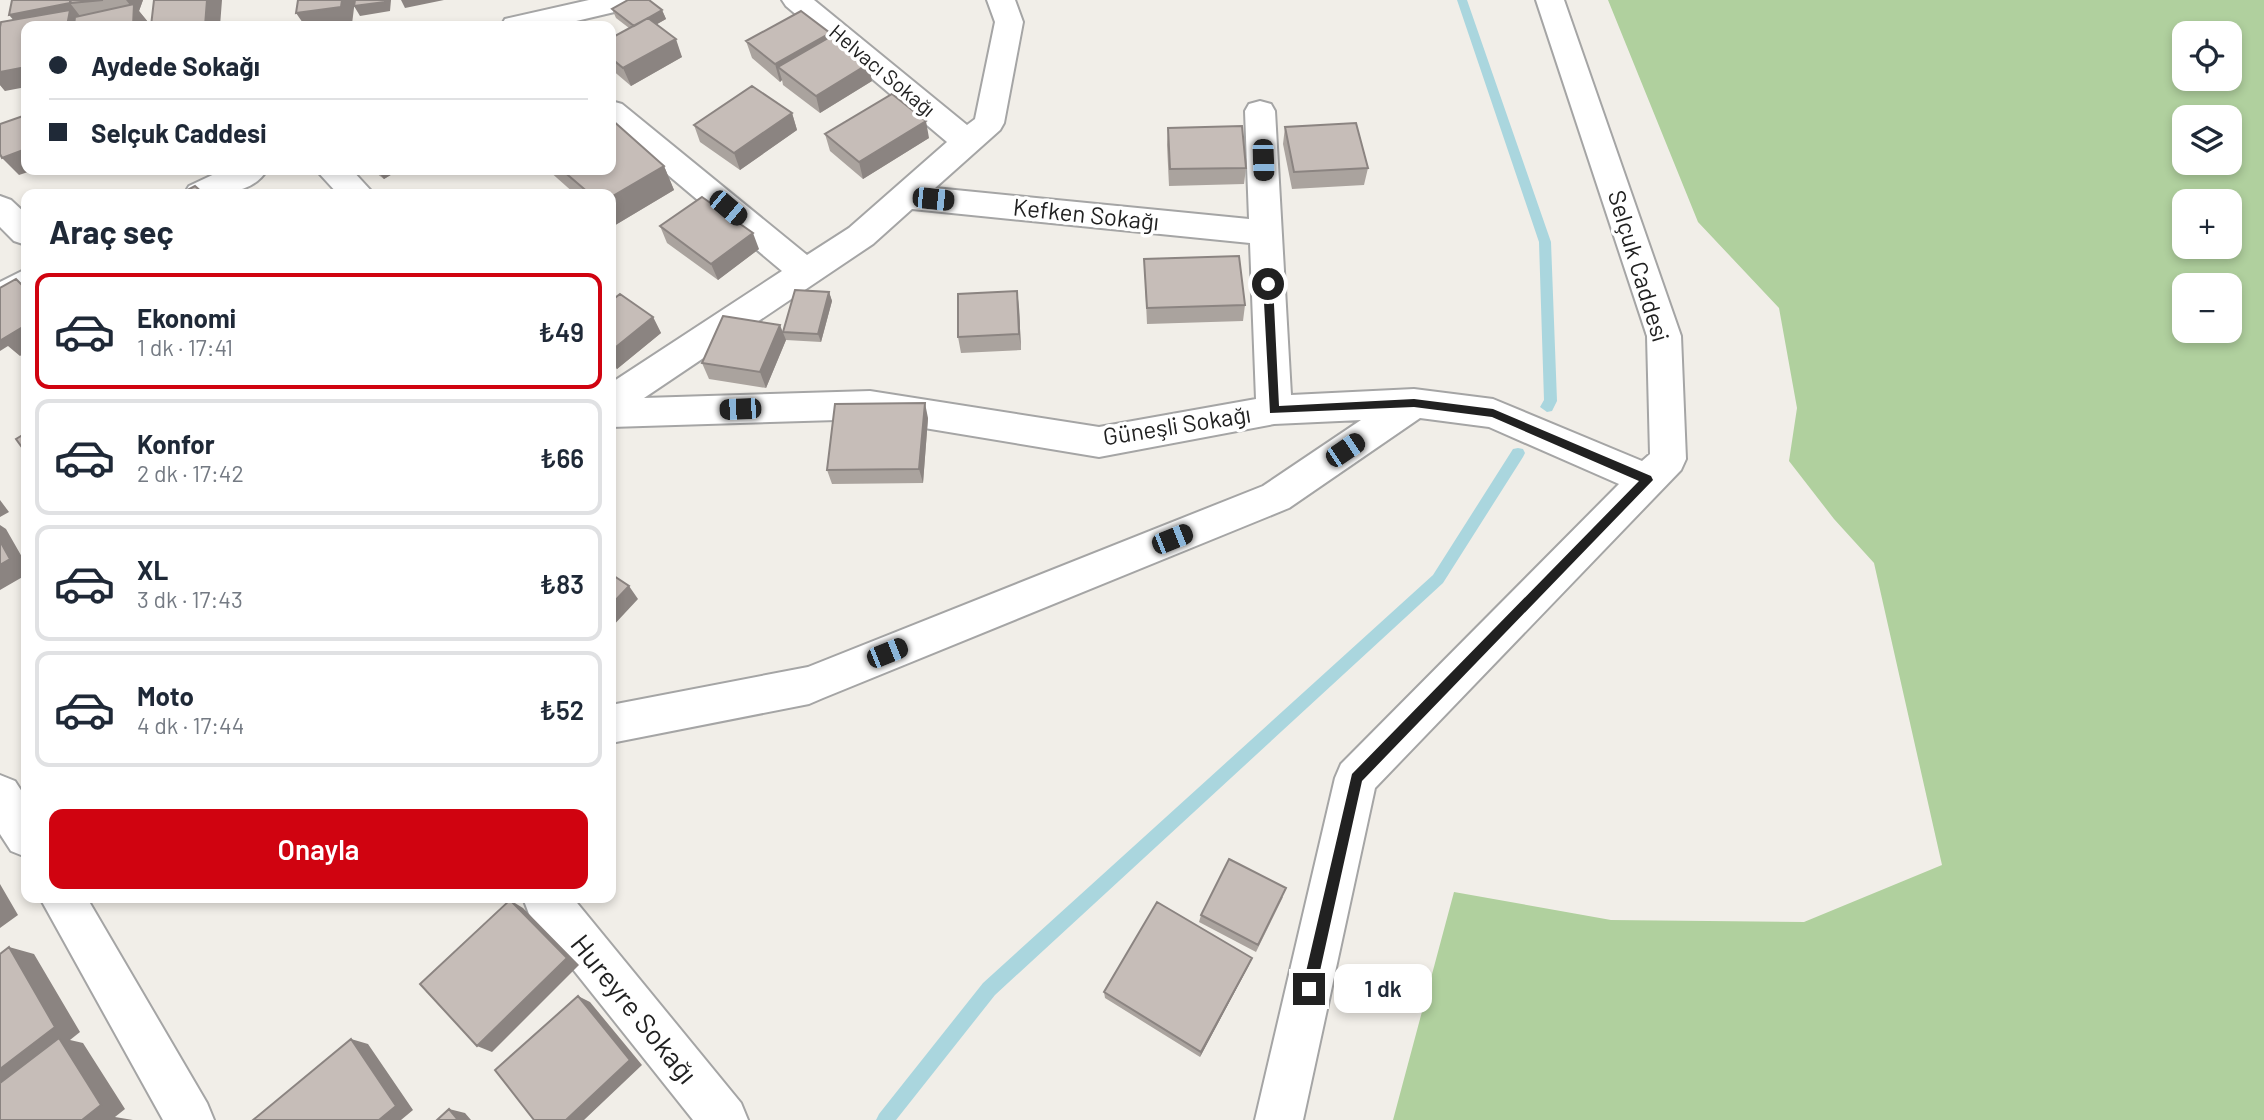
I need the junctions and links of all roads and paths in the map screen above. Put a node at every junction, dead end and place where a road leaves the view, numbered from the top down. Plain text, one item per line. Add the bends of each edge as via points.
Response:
1 (511, 0) edge
2 (630, 0) edge
3 (796, 0) edge
4 (1001, 0) edge
5 (1550, 0) edge
6 (512, 21) edge
7 (535, 21) edge
8 (1260, 111) dead end
9 (616, 115) edge
10 (967, 142) junction
11 (240, 175) edge
12 (337, 175) edge
13 (211, 189) edge
14 (353, 189) edge
15 (906, 197) junction
16 (0, 208) edge
17 (21, 228) edge
18 (1266, 233) junction
19 (807, 273) junction
20 (21, 285) edge
21 (0, 298) edge
22 (616, 398) edge
23 (1414, 403) junction
24 (1274, 410) junction
25 (616, 413) edge
26 (1647, 480) junction
27 (616, 723) edge
28 (65, 903) edge
29 (549, 903) edge
30 (190, 1120) edge
31 (723, 1120) edge
32 (1279, 1120) edge

1 - 6 street
2 - 7 street
3 - 10 street, Helvacı Sokağı
4 - 10 street via 1009,22 989,123
5 - 26 street, Selçuk Caddesi via 1664,336 1668,458
8 - 18 street
9 - 19 street
10 - 15 street
11 - 13 street
12 - 14 street
15 - 18 street, Kefken Sokağı
15 - 19 street via 861,236
16 - 17 street
18 - 24 street
19 - 22 street
20 - 21 street
23 - 24 street, Güneşli Sokağı
23 - 26 street, Güneşli Sokağı via 1493,413
23 - 27 street via 1276,497 809,685
24 - 25 street, Güneşli Sokağı via 1099,442 870,405
26 - 32 street, Selçuk Caddesi via 1356,778
28 - 30 street
29 - 31 street, Hureyre Sokağı

